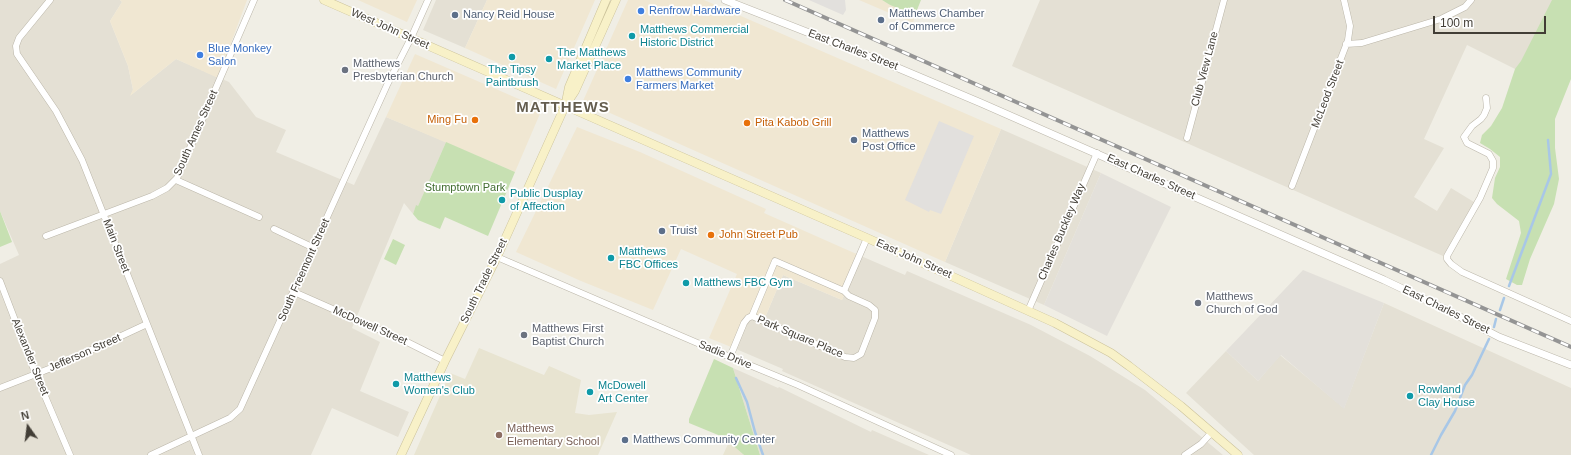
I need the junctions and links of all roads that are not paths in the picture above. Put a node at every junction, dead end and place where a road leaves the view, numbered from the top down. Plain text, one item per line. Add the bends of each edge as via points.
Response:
1 (50, 0) edge
2 (254, 0) edge
3 (324, 0) edge
4 (428, 0) edge
5 (606, 0) edge
6 (616, 0) edge
7 (725, 0) edge
8 (1224, 0) edge
9 (1344, 0) edge
10 (1471, 0) edge
11 (411, 38) junction
12 (1346, 44) junction
13 (1486, 98) dead end
14 (565, 106) junction
15 (1187, 138) dead end
16 (1097, 153) junction
17 (176, 180) junction
18 (1292, 186) dead end
19 (104, 215) junction
20 (259, 217) dead end
21 (274, 230) dead end
22 (46, 236) dead end
23 (867, 238) junction
24 (314, 248) junction
25 (497, 257) junction
26 (0, 281) edge
27 (844, 291) junction
28 (294, 292) junction
29 (1028, 311) junction
30 (752, 316) junction
31 (1571, 321) edge
32 (147, 324) junction
33 (730, 357) junction
34 (445, 361) junction
35 (1571, 365) edge
36 (36, 375) junction
37 (0, 388) edge
38 (1212, 432) junction
39 (192, 435) junction
40 (70, 455) edge
41 (151, 455) edge
42 (199, 455) edge
43 (401, 455) edge
44 (951, 455) edge
45 (1184, 455) edge
46 (1238, 455) edge

1 - 19 street, Main Street via 22,34 16,52 64,123
2 - 17 street, South Ames Street
3 - 11 main road, West John Street
4 - 11 street, South Freemont Street
5 - 14 main road via 569,87
6 - 14 main road via 575,91
7 - 16 street, East Charles Street via 891,65
8 - 15 street, Club View Lane
9 - 12 street, McLeod Street via 1350,26
10 - 12 street via 1465,7 1441,19 1362,43
11 - 14 main road, West John Street
11 - 24 street, South Freemont Street via 387,85
12 - 18 street, McLeod Street
13 - 31 street via 1487,108 1484,115 1464,137 1467,143 1490,154 1493,168 1447,259 1462,272
14 - 23 main road, East John Street
14 - 25 main road, South Trade Street
16 - 29 street, Charles Buckley Way
16 - 35 street, East Charles Street via 1384,280 1445,308 1499,337
17 - 19 street, South Ames Street via 152,196
17 - 20 street
19 - 22 street, South Ames Street
19 - 32 street, Main Street
21 - 24 street
23 - 27 street
23 - 29 main road, East John Street
24 - 28 street, South Freemont Street
25 - 33 street, Sadie Drive
25 - 34 main road, South Trade Street
26 - 36 street, Alexander Street
27 - 30 street, Park Square Place via 775,261
27 - 30 street, Park Square Place via 875,310 875,318 860,354 854,358 845,357
28 - 34 street, McDowell Street
28 - 39 street, South Freemont Street via 240,410 230,418
29 - 38 main road, East John Street via 1111,353
30 - 33 street, Park Square Place via 744,323
32 - 36 street, Jefferson Street
32 - 39 street, Main Street
33 - 44 street, Sadie Drive
34 - 43 main road, South Trade Street
36 - 37 street, Jefferson Street
36 - 40 street, Alexander Street
38 - 45 street via 1201,444
38 - 46 main road, East John Street
39 - 41 street, South Freemont Street
39 - 42 street, Main Street

